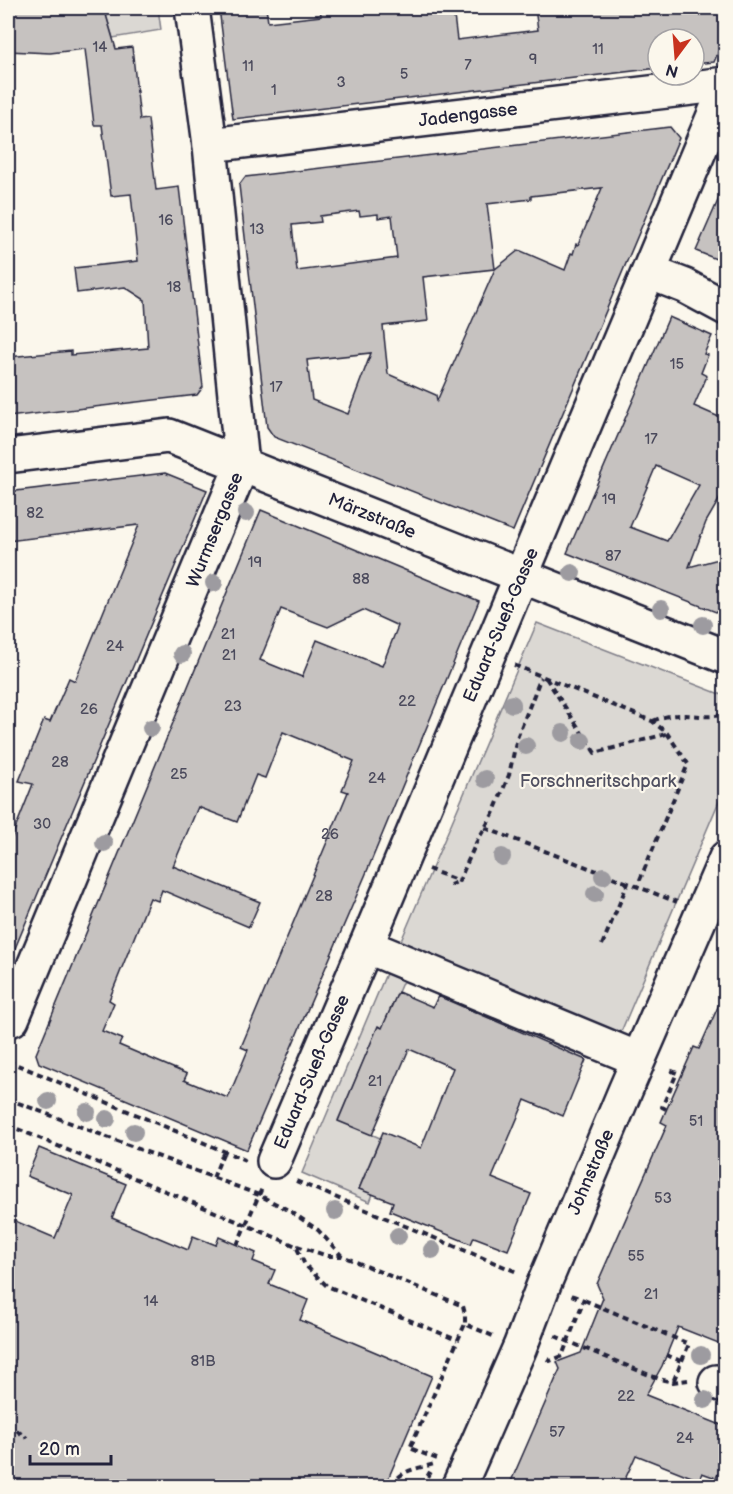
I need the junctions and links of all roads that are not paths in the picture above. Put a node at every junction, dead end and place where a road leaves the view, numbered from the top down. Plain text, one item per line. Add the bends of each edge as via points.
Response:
1 (192, 8) edge
2 (726, 86) edge
3 (210, 145) junction
4 (649, 272) junction
5 (726, 308) edge
6 (8, 456) edge
7 (242, 465) junction
8 (522, 576) junction
9 (726, 657) edge
10 (726, 858) edge
11 (369, 940) junction
12 (12, 1020) dead end
13 (639, 1059) junction
14 (274, 1161) dead end
15 (459, 1486) edge

1 - 3 street, Wurmsergasse
2 - 3 street, Jadengasse
2 - 4 street, Eduard-Sueß-Gasse
3 - 7 street, Wurmsergasse
4 - 5 street
4 - 8 street, Eduard-Sueß-Gasse
6 - 7 street, Märzstraße via 169,436
7 - 8 street, Märzstraße
7 - 12 street, Wurmsergasse
8 - 9 street, Märzstraße
8 - 11 street, Eduard-Sueß-Gasse
10 - 13 street, Johnstraße
11 - 13 street
11 - 14 street, Eduard-Sueß-Gasse
13 - 15 street, Johnstraße

